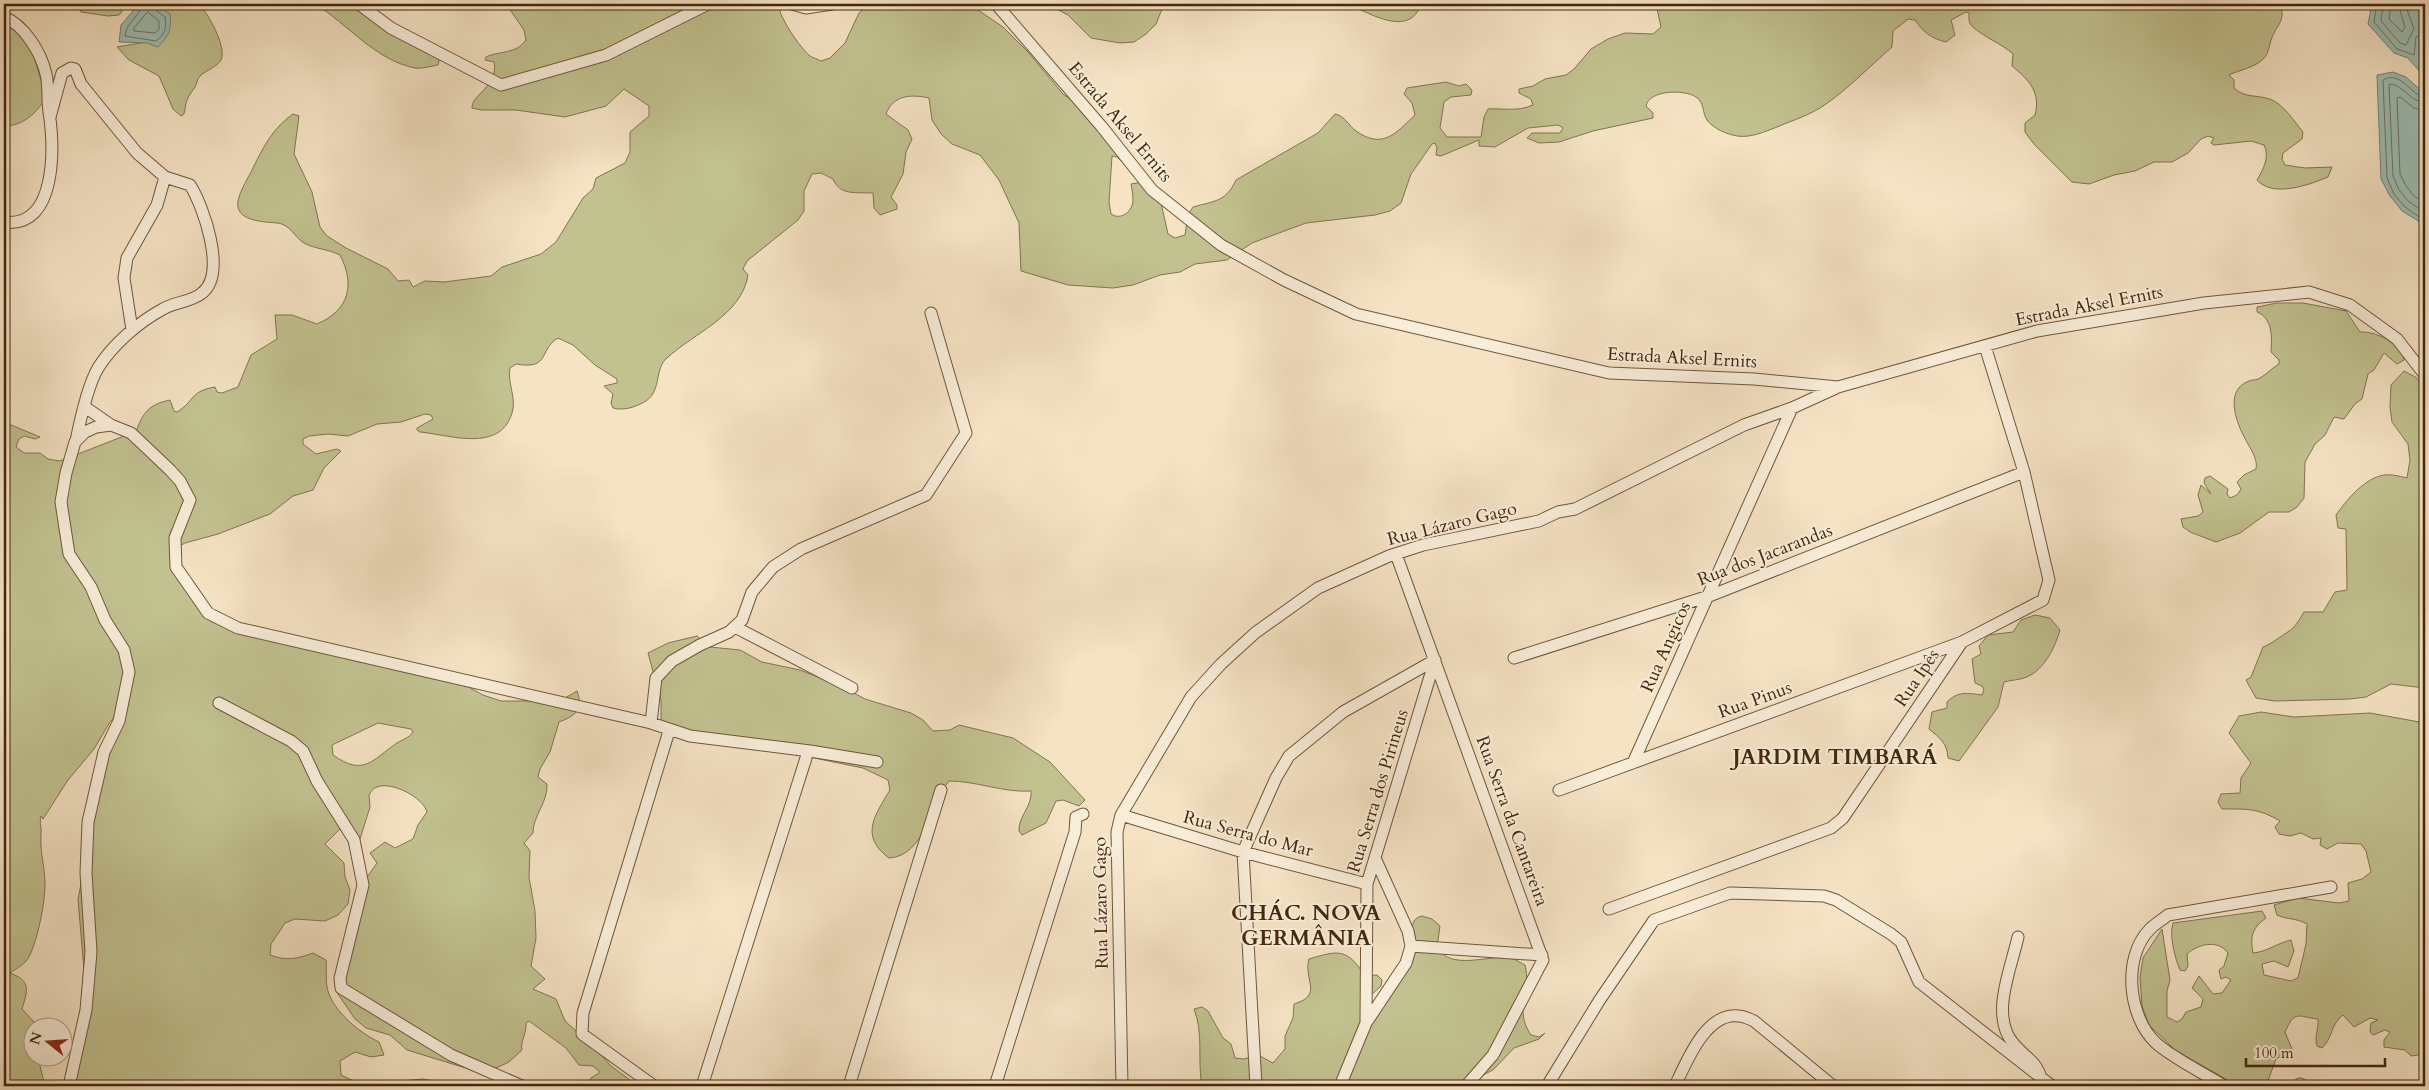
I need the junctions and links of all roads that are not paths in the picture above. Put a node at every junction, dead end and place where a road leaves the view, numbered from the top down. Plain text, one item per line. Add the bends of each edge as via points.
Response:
1 (359, 4) edge
2 (708, 4) edge
3 (792, 4) edge
4 (832, 4) edge
5 (996, 4) edge
6 (4, 17) edge
7 (50, 117) junction
8 (165, 177) junction
9 (4, 222) edge
10 (931, 313) dead end
11 (132, 330) junction
12 (1985, 346) junction
13 (2425, 375) edge
14 (1838, 387) junction
15 (85, 407) junction
16 (1792, 408) junction
17 (111, 425) junction
18 (75, 442) junction
19 (2024, 472) junction
20 (1396, 554) junction
21 (1708, 596) junction
22 (735, 627) junction
23 (1962, 642) junction
24 (1514, 658) dead end
25 (1432, 662) junction
26 (852, 688) dead end
27 (219, 703) dead end
28 (651, 723) junction
29 (669, 731) junction
30 (806, 758) dead end
31 (877, 762) dead end
32 (1633, 763) junction
33 (941, 790) dead end
34 (1559, 790) dead end
35 (1084, 814) dead end
36 (1121, 815) junction
37 (1243, 852) junction
38 (1375, 858) junction
39 (1367, 884) junction
40 (2331, 887) dead end
41 (1609, 909) dead end
42 (2018, 937) dead end
43 (1411, 946) junction
44 (1542, 955) junction
45 (1366, 1023) junction
46 (2041, 1078) junction
47 (69, 1086) edge
48 (522, 1086) edge
49 (654, 1086) edge
50 (702, 1086) edge
51 (849, 1086) edge
52 (995, 1086) edge
53 (1122, 1086) edge
54 (1256, 1086) edge
55 (1340, 1086) edge
56 (1466, 1086) edge
57 (1547, 1086) edge
58 (1675, 1086) edge
59 (1833, 1086) edge
60 (2052, 1086) edge
61 (2224, 1086) edge

1 - 2 street via 391,28 501,85 606,55
3 - 4 street via 806,8
5 - 14 street, Estrada Aksel Ernits via 1152,190 1221,245 1356,314 1609,373 1754,379
6 - 7 street via 11,20 34,46 46,72
7 - 8 street via 62,73 75,69 80,84 137,153
7 - 9 street via 52,160 43,199 35,211 22,220
8 - 11 street via 157,205 127,258 124,278
8 - 11 street via 190,185 202,205 211,240 211,279 202,293 165,307
10 - 22 street via 966,433 958,448 926,495 800,549 773,568 752,592 742,620
11 - 15 street via 98,368
12 - 13 street, Estrada Aksel Ernits via 2037,332 2204,303 2309,292 2350,305 2397,340
12 - 14 street, Estrada Aksel Ernits
12 - 19 street, Rua Ipês
14 - 16 street
15 - 17 street
15 - 18 street
16 - 20 street, Rua Lázaro Gago via 1744,425 1574,509 1539,521 1482,531
16 - 21 street, Rua Angicos
17 - 18 street via 85,432
17 - 28 street via 131,433 148,446 180,481 190,500 175,538 176,567 208,613 238,628
18 - 47 street via 61,502 69,554 91,587 105,620 124,650 129,672 119,721 104,752 88,822 86,873 91,952 86,1010
19 - 21 street, Rua dos Jacarandas
19 - 23 street, Rua Ipês via 2049,580 2043,600
20 - 25 street, Rua Serra da Cantareira
20 - 36 street, Rua Lázaro Gago via 1318,588 1255,633 1220,664 1191,697
21 - 24 street, Rua dos Jacarandas
21 - 32 street, Rua Angicos
22 - 26 street
22 - 28 street via 672,662 656,678
23 - 32 street, Rua Pinus
23 - 41 street, Rua Ipês via 1843,818 1831,828
25 - 37 street via 1343,712 1289,756
25 - 38 street, Rua Serra dos Pirineus
25 - 44 street, Rua Serra da Cantareira
27 - 48 street via 303,750 317,781 354,840 362,885 340,978 341,988 451,1055
28 - 29 street
29 - 31 street
29 - 49 street via 583,1013 582,1034
30 - 50 street
32 - 34 street, Rua Pinus
33 - 51 street
35 - 52 street via 1076,817 1075,832
36 - 37 street, Rua Serra do Mar
36 - 53 street, Rua Lázaro Gago via 1117,832
37 - 39 street, Rua Serra do Mar
37 - 54 street
38 - 39 street, Rua Serra dos Pirineus
38 - 43 street via 1408,931
39 - 45 street, Rua Serra dos Pirineus
40 - 61 street via 2168,915 2149,930 2133,965 2131,984 2137,1013 2155,1042
42 - 46 street via 2005,992 2002,1023 2018,1049 2038,1065
43 - 44 street
43 - 45 street via 1406,963
44 - 56 street via 1537,972 1492,1055
45 - 55 street
46 - 57 street via 1919,982 1901,942 1836,900 1824,896 1730,893 1654,920
46 - 60 street
58 - 59 street via 1694,1047 1716,1021 1738,1015 1754,1021

